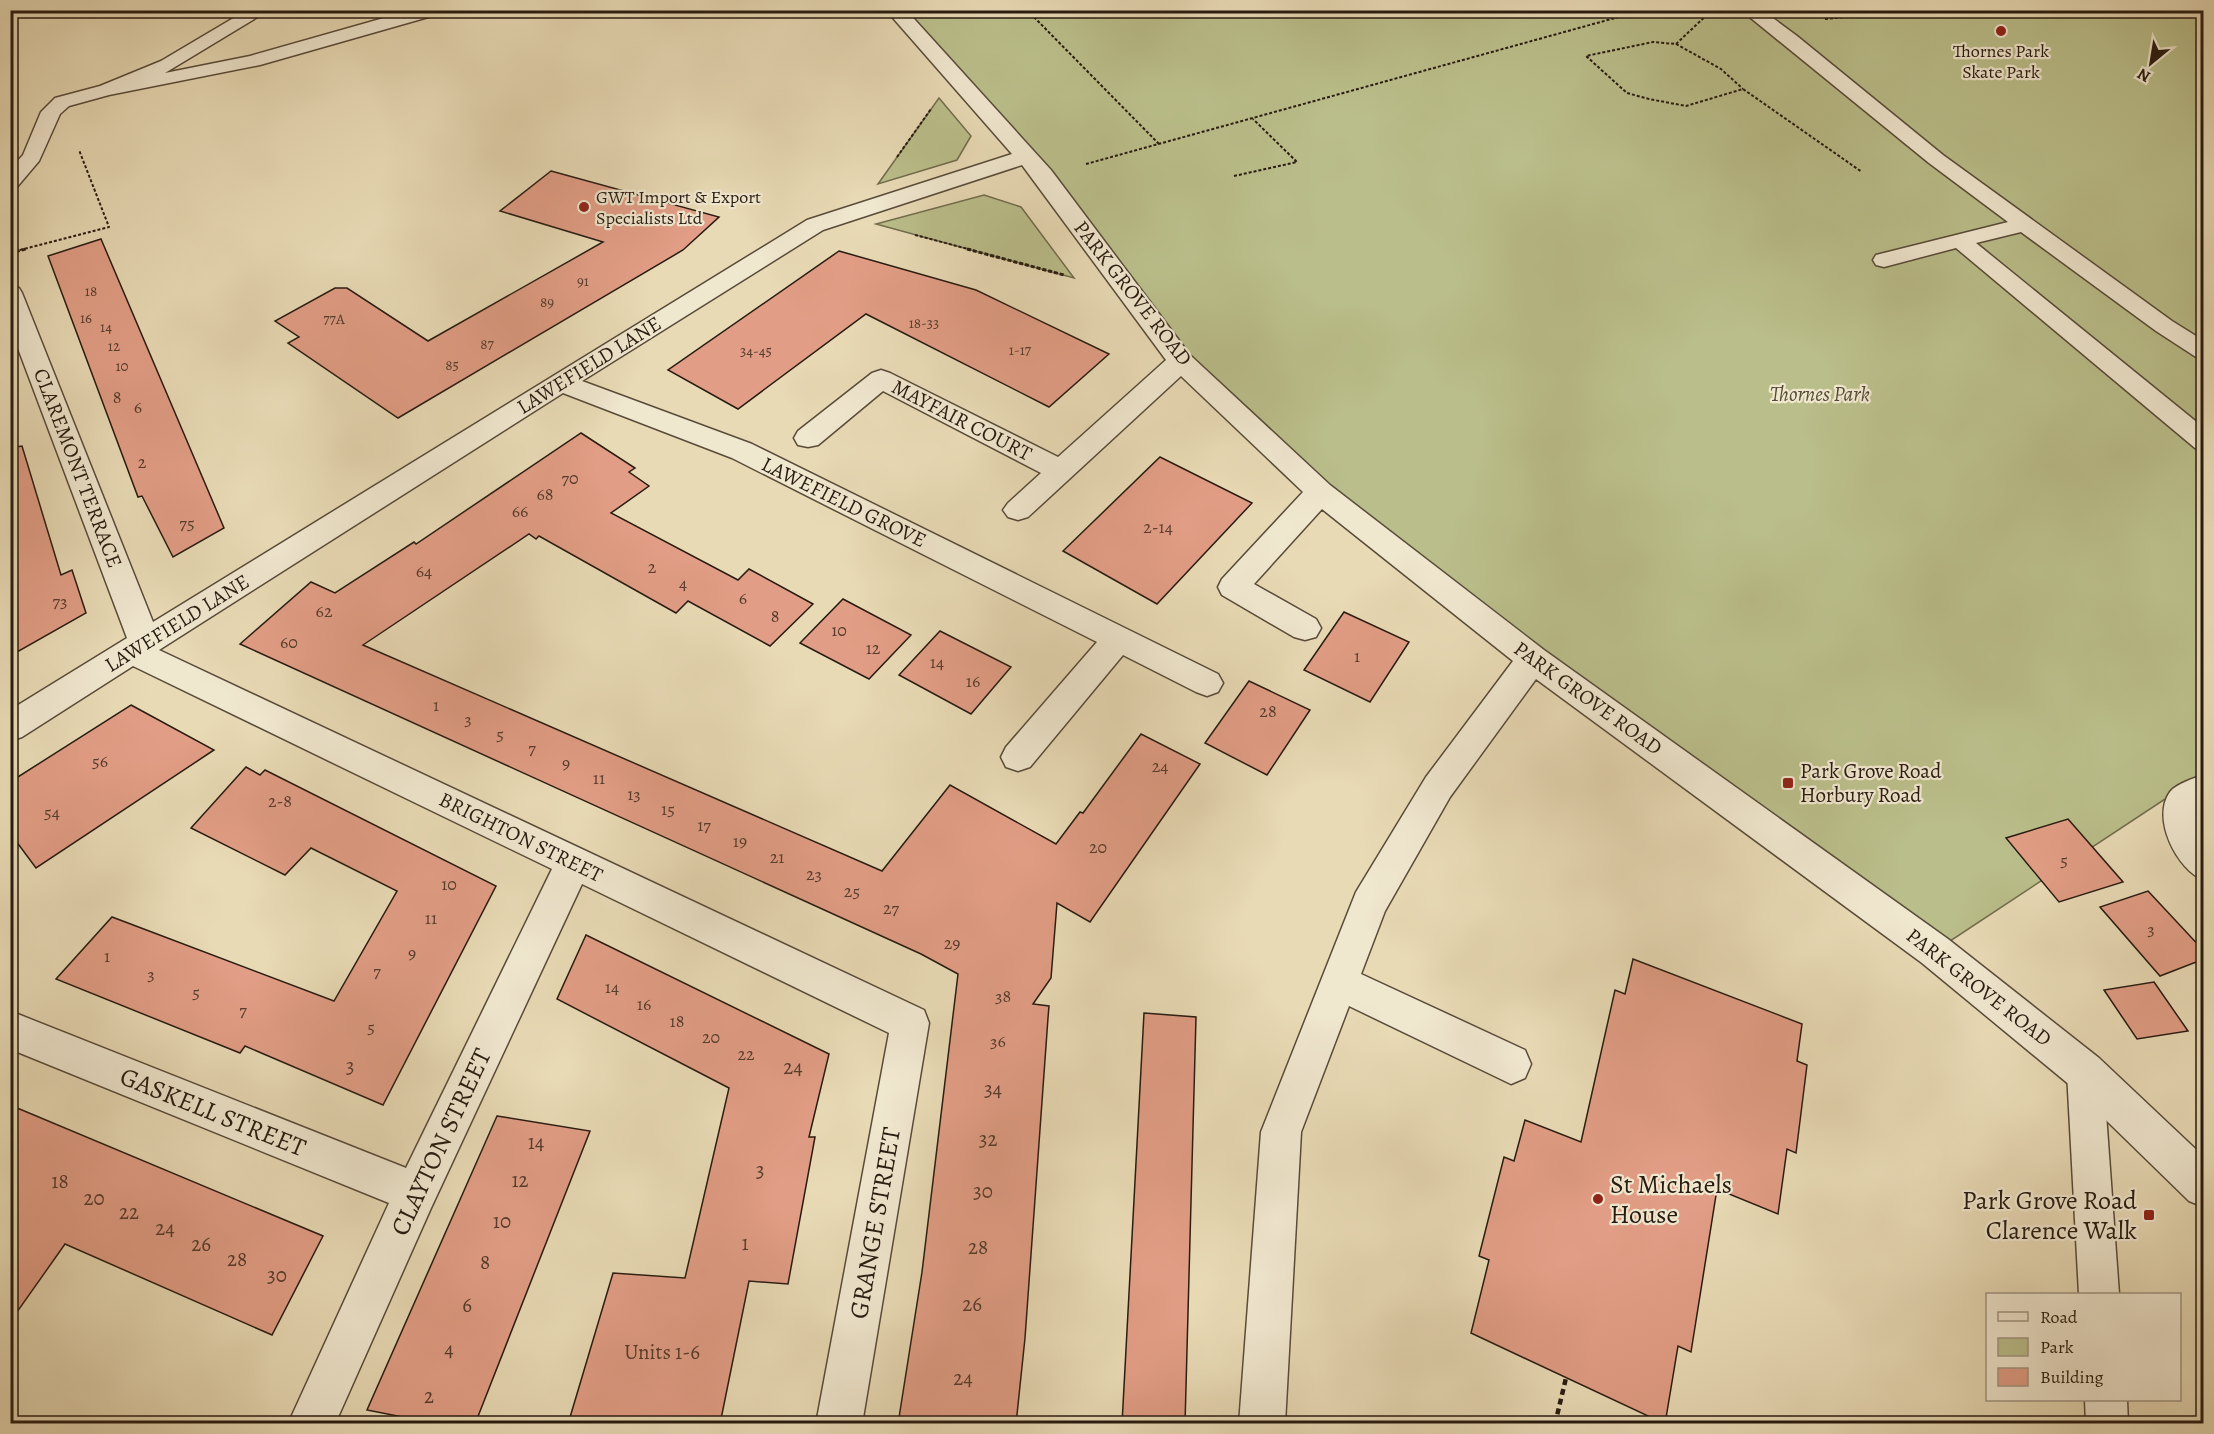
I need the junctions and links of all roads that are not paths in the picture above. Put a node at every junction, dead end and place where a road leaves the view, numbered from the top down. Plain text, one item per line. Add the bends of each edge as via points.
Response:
1 (260, 10) edge
2 (433, 10) edge
3 (895, 10) edge
4 (1750, 10) edge
5 (107, 90) junction
6 (1936, 159) junction
7 (1906, 164) dead end
8 (1034, 166) junction
9 (10, 183) edge
10 (2026, 224) junction
11 (1960, 241) junction
12 (1884, 260) dead end
13 (10, 293) edge
14 (2204, 352) edge
15 (1181, 361) junction
16 (562, 383) junction
17 (808, 438) dead end
18 (2204, 442) edge
19 (1061, 471) junction
20 (1320, 492) junction
21 (1018, 510) dead end
22 (1305, 628) dead end
23 (1118, 639) junction
24 (138, 647) junction
25 (1533, 659) junction
26 (1207, 683) dead end
27 (10, 727) edge
28 (1018, 757) dead end
29 (2204, 788) edge
30 (574, 862) junction
31 (2204, 866) edge
32 (1340, 983) junction
33 (910, 1023) joint
34 (10, 1030) edge
35 (1511, 1064) dead end
36 (2085, 1072) junction
37 (2204, 1186) edge
38 (416, 1193) junction
39 (2099, 1293) edge
40 (2106, 1401) edge
41 (311, 1424) edge
42 (839, 1424) edge
43 (1262, 1424) edge
44 (2107, 1424) edge

1 - 5 lane via 168,65
2 - 5 lane via 253,61
3 - 8 street
4 - 6 lane
5 - 9 lane via 62,102 51,112 32,157
6 - 7 lane
6 - 10 lane
8 - 15 street, PARK GROVE ROAD
8 - 16 street, LAWEFIELD LANE via 815,225
10 - 11 lane
10 - 14 lane
11 - 12 lane
11 - 18 lane
13 - 24 street, CLAREMONT TERRACE
15 - 19 street, MAYFAIR COURT
15 - 20 street, PARK GROVE ROAD
16 - 23 street, LAWEFIELD GROVE via 742,451
16 - 24 street, LAWEFIELD LANE
17 - 19 street, MAYFAIR COURT via 881,379
19 - 21 street, MAYFAIR COURT
20 - 22 street via 1233,587
20 - 25 street, PARK GROVE ROAD
23 - 26 street, LAWEFIELD GROVE
23 - 28 street
24 - 27 street, LAWEFIELD LANE
24 - 30 street, BRIGHTON STREET
25 - 32 street via 1438,787 1369,904
25 - 36 street, PARK GROVE ROAD via 1935,951
29 - 31 lane via 2182,800 2178,822 2185,846
30 - 33 street, BRIGHTON STREET
30 - 38 street, CLAYTON STREET
32 - 35 street
32 - 43 street via 1281,1132
33 - 42 street, GRANGE STREET
34 - 38 street, GASKELL STREET
36 - 37 street, PARK GROVE ROAD
36 - 39 lane
38 - 41 street, CLAYTON STREET
40 - 44 lane

